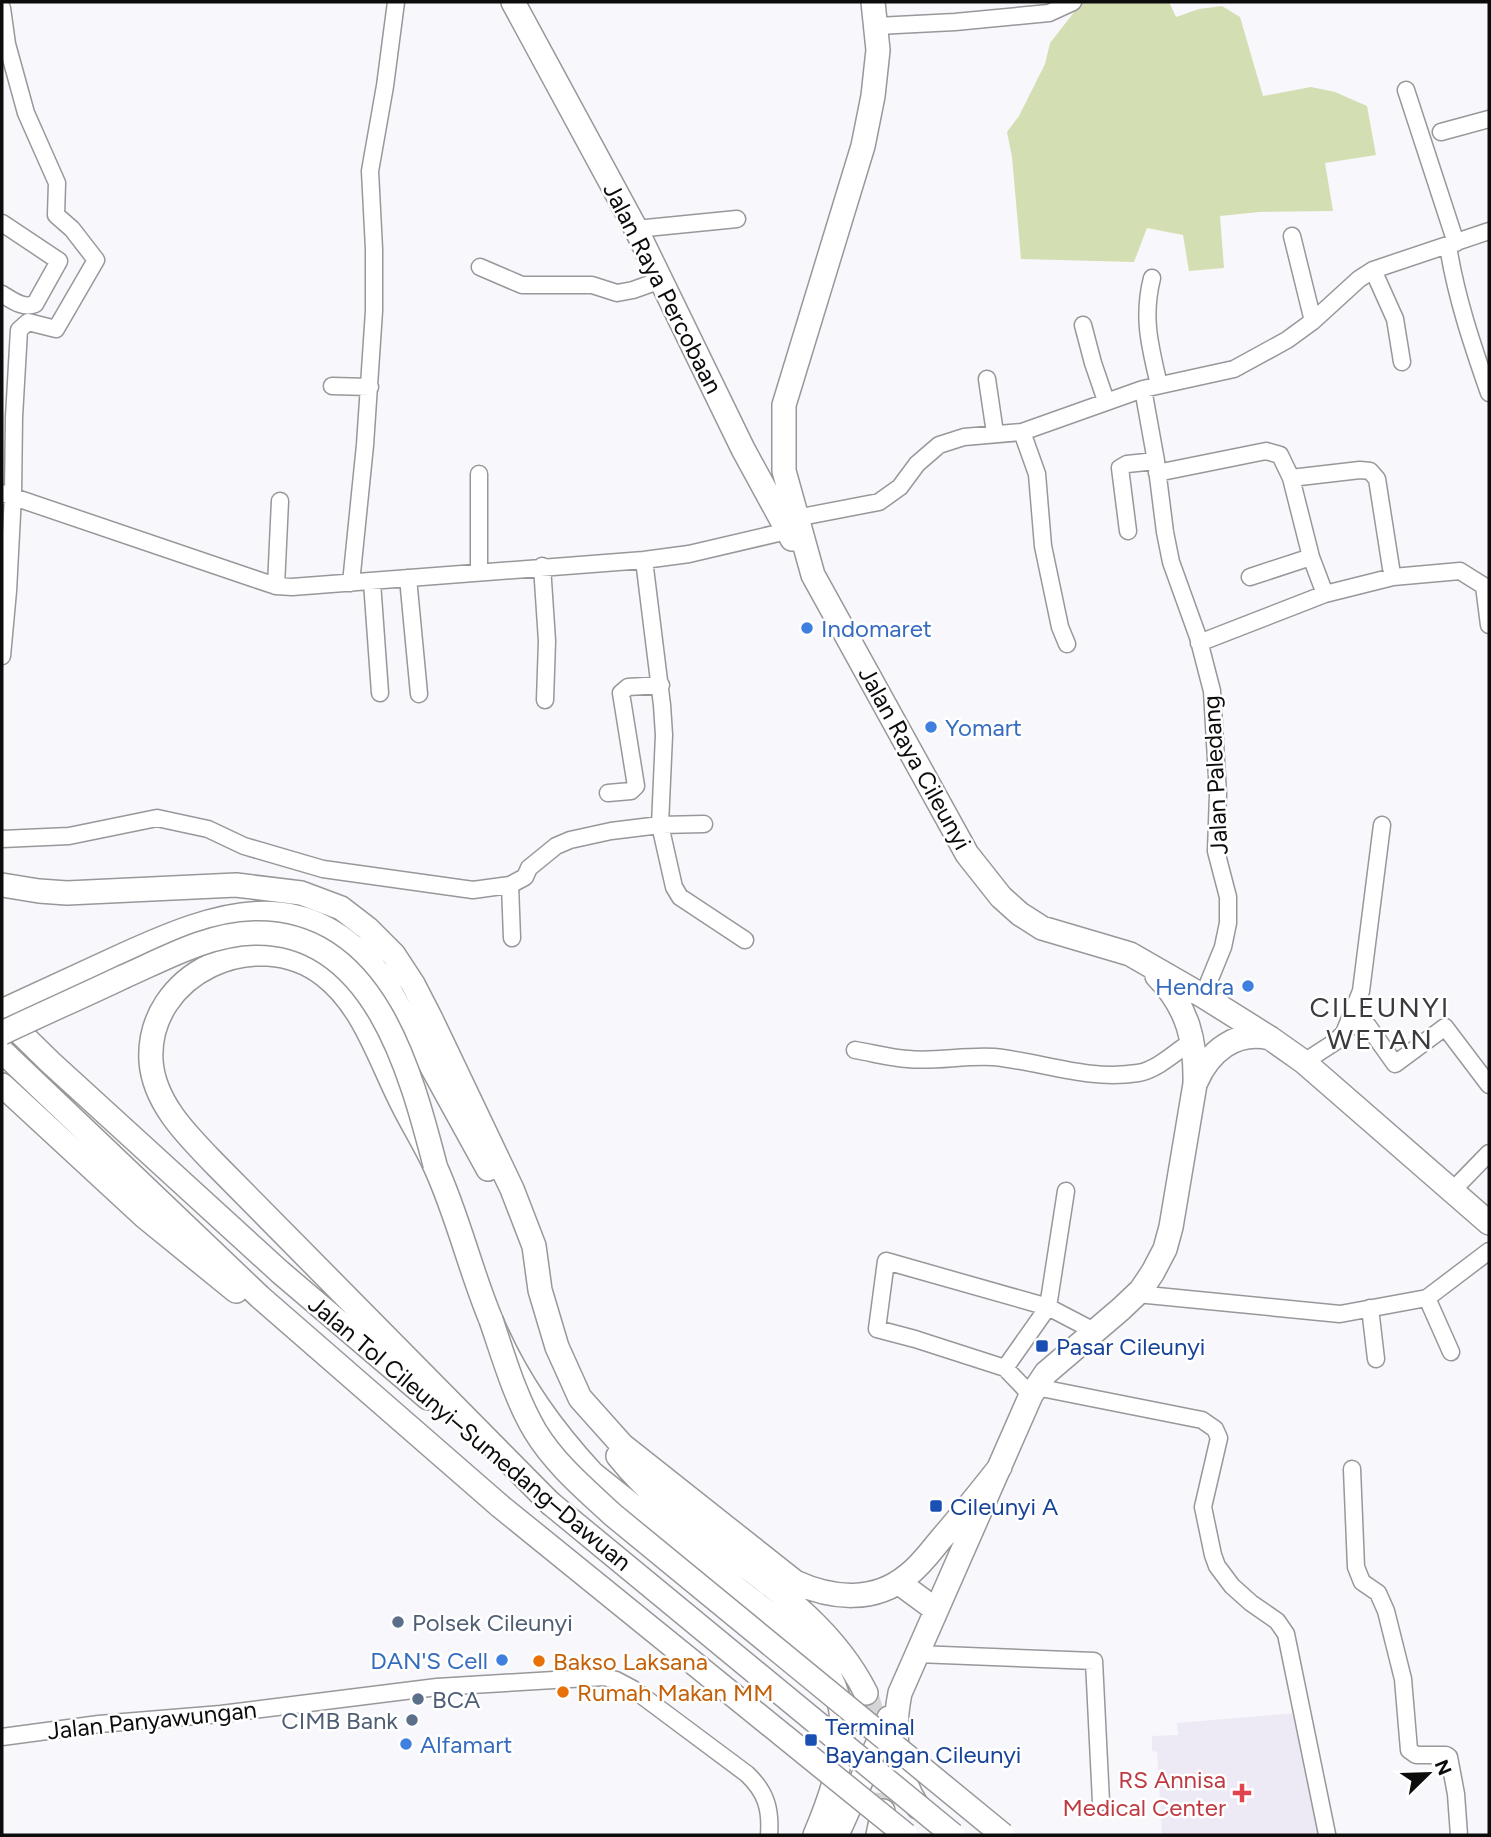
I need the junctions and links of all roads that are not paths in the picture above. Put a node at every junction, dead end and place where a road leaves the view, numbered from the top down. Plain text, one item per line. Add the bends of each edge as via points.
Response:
1 (396, 2) edge
2 (513, 2) edge
3 (873, 2) edge
4 (1073, 2) edge
5 (2, 8) edge
6 (877, 26) junction
7 (1406, 90) dead end
8 (1489, 119) edge
9 (1441, 132) dead end
10 (737, 219) dead end
11 (2, 223) edge
12 (636, 229) junction
13 (1489, 231) edge
14 (1292, 236) dead end
15 (1452, 244) junction
16 (480, 267) dead end
17 (1373, 270) junction
18 (1152, 278) dead end
19 (661, 280) junction
20 (2, 294) edge
21 (1312, 321) junction
22 (1083, 325) dead end
23 (1402, 362) dead end
24 (987, 379) dead end
25 (332, 386) dead end
26 (370, 387) junction
27 (1151, 387) junction
28 (1489, 393) edge
29 (1106, 401) junction
30 (1022, 432) junction
31 (995, 433) junction
32 (782, 438) junction
33 (743, 449) junction
34 (1157, 467) junction
35 (479, 474) dead end
36 (1291, 478) junction
37 (8, 494) edge
38 (280, 501) dead end
39 (791, 524) junction
40 (1128, 531) dead end
41 (1311, 557) junction
42 (644, 560) junction
43 (542, 566) junction
44 (1391, 568) dead end
45 (479, 572) junction
46 (813, 575) joint
47 (1250, 577) dead end
48 (408, 578) junction
49 (372, 582) junction
50 (351, 583) junction
51 (276, 586) junction
52 (1325, 594) junction
53 (1489, 625) edge
54 (1199, 643) junction
55 (1067, 644) dead end
56 (2, 656) edge
57 (661, 685) junction
58 (380, 693) dead end
59 (419, 695) dead end
60 (545, 700) dead end
61 (608, 793) dead end
62 (704, 824) dead end
63 (660, 825) junction
64 (1382, 825) dead end
65 (2, 839) edge
66 (2, 885) edge
67 (510, 885) junction
68 (512, 938) dead end
69 (745, 940) dead end
70 (1130, 954) junction
71 (1203, 996) junction
72 (2, 1013) edge
73 (1348, 1026) junction
74 (2, 1033) edge
75 (1270, 1038) junction
76 (1193, 1040) junction
77 (855, 1050) dead end
78 (2, 1051) edge
79 (1304, 1062) junction
80 (1486, 1074) edge
81 (1195, 1084) junction
82 (2, 1085) edge
83 (1489, 1153) edge
84 (435, 1165) junction
85 (1066, 1191) dead end
86 (1452, 1191) junction
87 (1489, 1223) edge
88 (1489, 1251) edge
89 (540, 1290) junction
90 (1137, 1294) junction
91 (1427, 1298) junction
92 (1048, 1307) junction
93 (1370, 1308) junction
94 (491, 1321) junction
95 (1094, 1331) junction
96 (1451, 1352) dead end
97 (1376, 1359) dead end
98 (1004, 1368) junction
99 (1033, 1391) junction
100 (1000, 1467) junction
101 (1352, 1469) dead end
102 (550, 1503) junction
103 (500, 1506) junction
104 (775, 1579) junction
105 (898, 1582) junction
106 (936, 1610) junction
107 (917, 1654) junction
108 (866, 1693) tunnel mouth
109 (900, 1693) junction
110 (2, 1737) edge
111 (1101, 1802) dead end
112 (883, 1811) tunnel mouth
113 (1327, 1834) edge
114 (769, 1835) edge
115 (815, 1835) edge
116 (837, 1835) edge
117 (878, 1835) edge
118 (906, 1835) edge
119 (942, 1835) edge
120 (953, 1835) edge
121 (1003, 1835) edge
122 (1459, 1835) edge

1 - 26 street via 370,171 374,262
2 - 12 highway, Jalan Raya Percobaan
3 - 6 highway
4 - 6 street via 1049,13
5 - 37 street via 26,113 57,183 56,215 96,260 56,329 28,322 19,330
6 - 32 highway via 873,96 863,146 784,405
7 - 15 street
8 - 9 street
10 - 12 street
11 - 20 street via 59,261 35,304 26,306
12 - 19 highway, Jalan Raya Percobaan
13 - 15 street
14 - 21 street
15 - 17 street
15 - 28 street via 1454,283
16 - 19 street via 522,285 592,285 617,293
17 - 21 street
17 - 23 street via 1395,319
18 - 27 street, Jalan Paledang via 1147,310
19 - 33 highway, Jalan Raya Percobaan
21 - 27 street via 1275,348 1234,369
22 - 29 street
24 - 31 street
25 - 26 street
26 - 50 street
27 - 29 street
27 - 34 street, Jalan Paledang
29 - 30 street
30 - 31 street
30 - 55 street via 1037,474 1043,546
31 - 39 street via 939,445 880,502
32 - 33 highway via 760,452
32 - 39 highway
33 - 39 highway, Jalan Raya Percobaan
34 - 36 street via 1266,451 1280,455
34 - 40 street via 1126,464 1120,468
34 - 54 street, Jalan Paledang via 1171,562
35 - 45 street
36 - 41 street
36 - 44 street via 1370,471 1377,479
37 - 51 street
37 - 56 street via 8,592
38 - 51 street
39 - 42 street via 689,554
39 - 46 highway, Jalan Raya Percobaan
41 - 47 street
41 - 52 street
42 - 43 street
42 - 57 street
43 - 45 street
43 - 60 street
45 - 48 street
46 - 70 highway, Jalan Raya Cileunyi via 967,853 994,888 1042,928
48 - 49 street
48 - 59 street
49 - 50 street
49 - 58 street
50 - 51 street
52 - 53 street via 1393,577 1460,572 1484,586
52 - 54 street
54 - 71 street, Jalan Paledang via 1212,691 1216,851 1228,897 1223,947
57 - 61 street via 628,687 621,693 636,786 631,791
57 - 63 street
62 - 63 street
63 - 67 street via 611,831 556,846 529,868 525,877
63 - 69 street via 680,897
64 - 73 street via 1361,991
65 - 67 street via 69,836 157,818 208,829 244,846 323,869 473,890
66 - 89 highway via 67,893 236,885 301,893 341,908 394,955 413,984 512,1189 534,1246
67 - 68 street
70 - 71 highway, Jalan Raya Cileunyi
70 - 76 highway via 1174,995
71 - 75 highway, Jalan Raya Cileunyi
72 - 89 highway via 166,936 226,916 291,916 323,927 369,961 399,1004 489,1171
72 - 102 highway, Jalan Tol Cileunyi–Sumedang–Dawuan via 280,1272
73 - 79 street via 1335,1042
73 - 80 street via 1368,1026 1395,1064 1445,1027
74 - 84 highway, bridge via 182,950 253,933 284,935 313,945 338,961 377,1007 413,1089
75 - 79 highway, Jalan Raya Cileunyi
75 - 81 highway via 1249,1036 1227,1044 1207,1060
76 - 77 street via 1145,1071 1114,1075 1074,1073 1004,1058 910,1060
76 - 81 highway
78 - 103 highway, Jalan Tol Cileunyi–Sumedang–Dawuan via 260,1297
79 - 86 highway, Jalan Raya Cileunyi
81 - 90 highway via 1165,1249
82 - 103 highway via 145,1217
83 - 86 street
84 - 94 highway
84 - 102 highway, bridge via 358,1015 323,974 277,954 224,959 198,971 177,989 163,1011 153,1036 151,1061 156,1085 188,1136
85 - 92 street
86 - 87 highway, Jalan Raya Cileunyi
88 - 91 street
89 - 104 highway via 556,1347 580,1398 622,1445
90 - 93 street via 1316,1313
90 - 95 highway
91 - 93 street
91 - 96 street
92 - 95 street
92 - 98 street
92 - 98 street via 886,1261 877,1329
93 - 97 street
94 - 115 highway, bridge via 520,1378 593,1474 789,1630 822,1663 835,1688 842,1718 842,1753
94 - 121 highway, bridge via 526,1414 565,1470 612,1515
95 - 99 highway via 1046,1373
98 - 99 street
99 - 100 highway
99 - 113 street via 1202,1420 1215,1429 1219,1438 1203,1507 1213,1555 1231,1586 1277,1621 1286,1634
100 - 105 highway via 921,1562
100 - 106 highway
101 - 122 street via 1356,1567 1362,1582 1382,1598 1390,1625 1403,1679 1409,1749 1416,1755 1449,1757
102 - 120 highway, Jalan Tol Cileunyi–Sumedang–Dawuan, bridge
103 - 118 highway, Jalan Tol Cileunyi–Sumedang–Dawuan, bridge
104 - 105 highway via 841,1596 879,1591
104 - 108 highway via 846,1658
105 - 106 highway
106 - 107 highway
107 - 109 highway
107 - 111 street via 1094,1661
109 - 116 highway
109 - 119 highway via 895,1727 901,1772 915,1802
110 - 114 street, Jalan Panyawungan via 437,1687 604,1677 633,1689 761,1787 770,1809
112 - 117 highway

